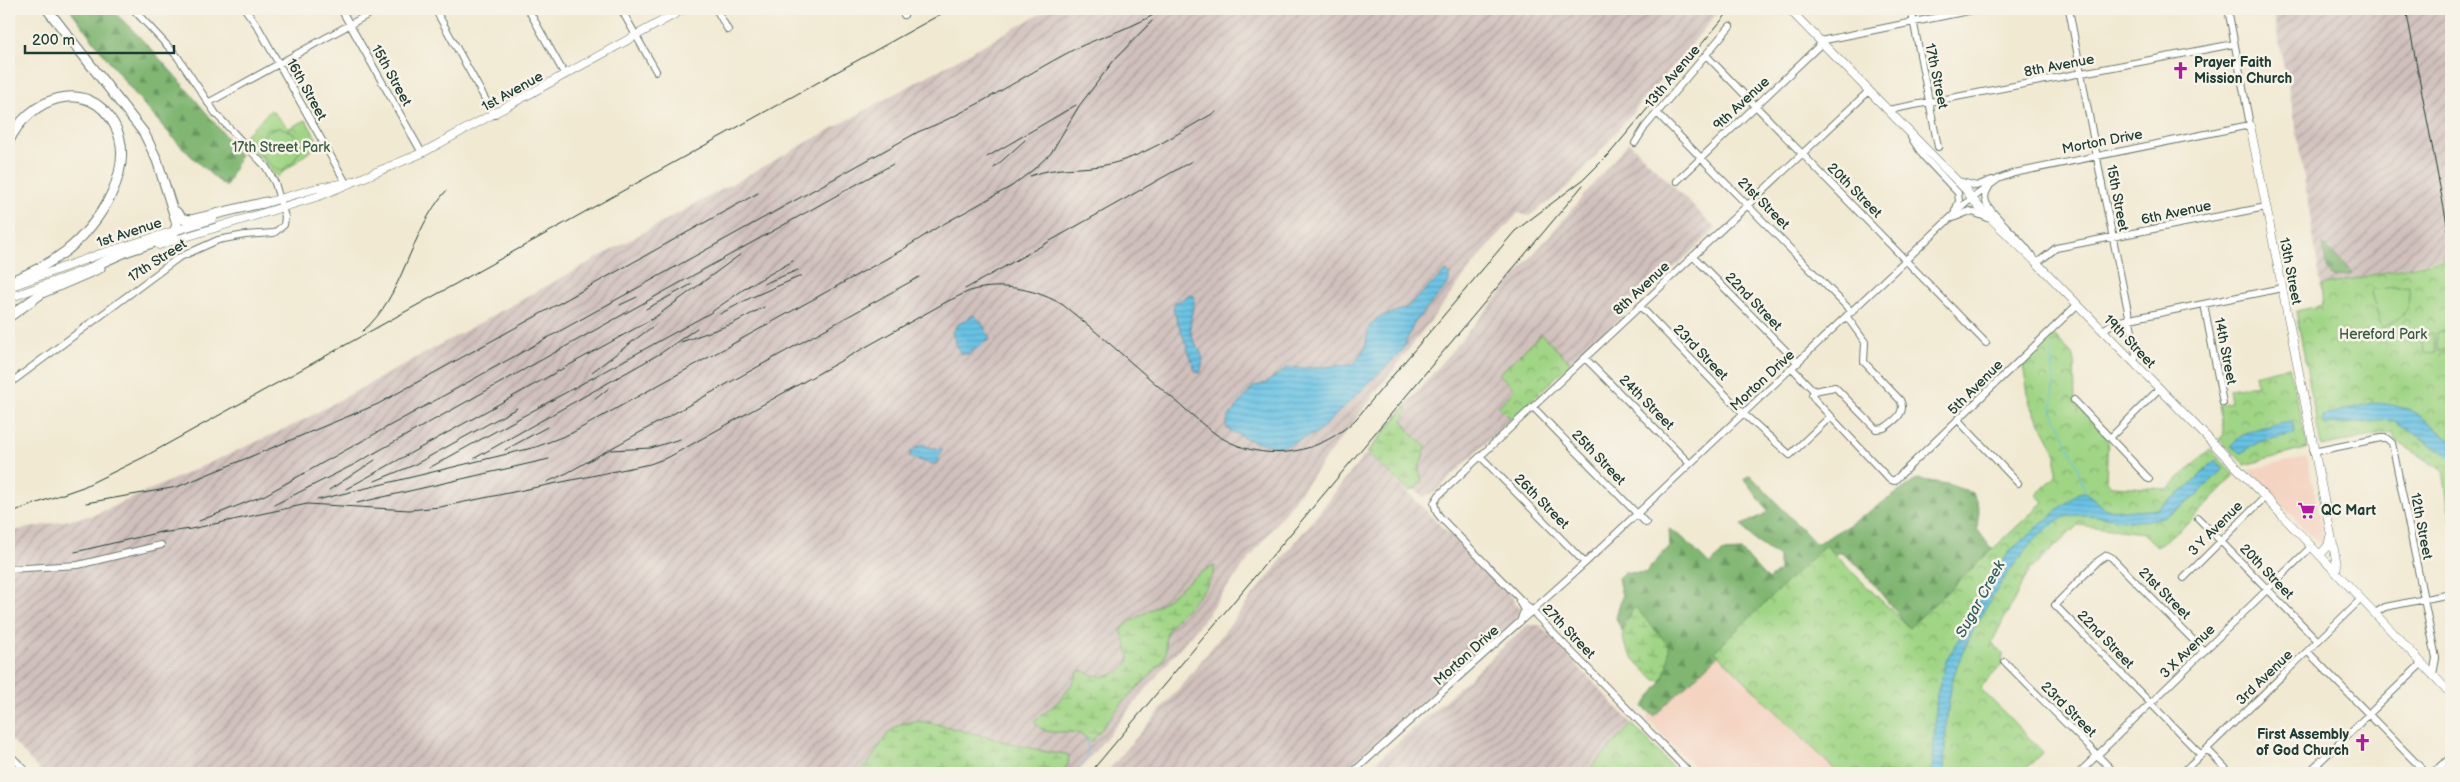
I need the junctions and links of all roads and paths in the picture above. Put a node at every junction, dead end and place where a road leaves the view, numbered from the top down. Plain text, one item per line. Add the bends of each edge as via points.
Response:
1 (46, 9) edge
2 (133, 9) edge
3 (245, 9) edge
4 (341, 9) edge
5 (378, 9) edge
6 (435, 9) edge
7 (528, 9) edge
8 (621, 9) edge
9 (684, 9) edge
10 (716, 9) edge
11 (1789, 9) edge
12 (1911, 9) edge
13 (1978, 9) edge
14 (2069, 9) edge
15 (2228, 9) edge
16 (1912, 21) junction
17 (350, 25) junction
18 (1730, 26) dead end
19 (728, 30) dead end
20 (636, 36) junction
21 (1821, 42) junction
22 (2234, 44) junction
23 (1706, 55) junction
24 (279, 64) junction
25 (656, 71) dead end
26 (2082, 73) junction
27 (565, 76) junction
28 (1869, 91) junction
29 (208, 103) junction
30 (1930, 103) junction
31 (1756, 106) junction
32 (1888, 110) junction
33 (1657, 113) junction
34 (494, 115) junction
35 (2250, 125) junction
36 (1908, 132) junction
37 (9, 141) edge
38 (1635, 143) dead end
39 (1938, 147) dead end
40 (422, 153) junction
41 (1802, 154) junction
42 (2097, 155) junction
43 (1701, 158) junction
44 (2004, 176) junction
45 (1955, 179) junction
46 (1677, 180) dead end
47 (346, 183) junction
48 (1991, 184) junction
49 (279, 198) junction
50 (1973, 199) junction
51 (266, 202) junction
52 (1749, 205) junction
53 (172, 207) junction
54 (2266, 207) junction
55 (282, 208) junction
56 (1951, 218) junction
57 (1991, 220) junction
58 (176, 230) junction
59 (2113, 237) junction
60 (126, 256) junction
61 (1693, 256) junction
62 (1907, 260) junction
63 (2036, 262) junction
64 (92, 268) junction
65 (9, 282) edge
66 (9, 287) edge
67 (2282, 288) junction
68 (9, 298) edge
69 (2204, 304) junction
70 (2078, 305) junction
71 (1640, 306) junction
72 (1850, 314) junction
73 (9, 317) edge
74 (2129, 318) junction
75 (2102, 330) junction
76 (1986, 343) dead end
77 (1586, 358) junction
78 (2134, 362) junction
79 (1798, 363) junction
80 (1792, 368) junction
81 (9, 384) edge
82 (2159, 389) junction
83 (1814, 391) junction
84 (2074, 400) dead end
85 (2224, 402) dead end
86 (1533, 407) junction
87 (1744, 414) junction
88 (1831, 416) junction
89 (1959, 421) junction
90 (2110, 438) junction
91 (2313, 452) junction
92 (1481, 457) junction
93 (1690, 464) junction
94 (2149, 480) dead end
95 (2018, 482) dead end
96 (2265, 497) junction
97 (1434, 505) joint
98 (1637, 515) junction
99 (2198, 518) dead end
100 (1646, 523) dead end
101 (2330, 537) junction
102 (2220, 541) junction
103 (161, 545) dead end
104 (2312, 546) junction
105 (2320, 555) junction
106 (1586, 563) junction
107 (9, 569) edge
108 (2336, 571) junction
109 (2184, 578) dead end
110 (2268, 590) junction
111 (1515, 593) junction
112 (2451, 594) edge
113 (2362, 599) junction
114 (2424, 600) junction
115 (2055, 605) joint
116 (1533, 612) junction
117 (2375, 613) junction
118 (1519, 624) junction
119 (2318, 642) junction
120 (2204, 650) junction
121 (2308, 652) junction
122 (2005, 662) dead end
123 (2422, 663) junction
124 (2433, 675) junction
125 (2451, 694) edge
126 (2151, 703) junction
127 (2369, 714) junction
128 (2207, 749) junction
129 (9, 754) edge
130 (2098, 755) junction
131 (2201, 755) junction
132 (2451, 758) edge
133 (2317, 765) junction
134 (28, 773) edge
135 (1352, 773) edge
136 (1690, 773) edge
137 (2079, 773) edge
138 (2115, 773) edge
139 (2182, 773) edge
140 (2230, 773) edge
141 (2308, 773) edge
142 (2325, 773) edge
143 (2426, 773) edge
144 (2434, 773) edge

1 - 53 highway via 144,133 157,160
2 - 29 street, 17th Street via 177,56
3 - 24 street, 16th Street
4 - 17 street, 15th Street
5 - 17 street
6 - 34 street
7 - 27 street
8 - 20 street
9 - 20 main road, 1st Avenue
10 - 19 street
11 - 21 main road, 19th Street
12 - 16 street, 17th Street
13 - 16 street
14 - 26 street, 15th Street
15 - 22 street, 13th Street
16 - 21 street
16 - 30 street, 17th Street
17 - 24 street
17 - 40 street, 15th Street
18 - 23 street, 13th Avenue
20 - 25 street
20 - 27 main road, 1st Avenue
21 - 28 main road, 19th Street
21 - 31 street, 9th Avenue
22 - 26 street, 8th Avenue
22 - 35 street, 13th Street
23 - 31 street, 20th Street
23 - 33 street, 13th Avenue
24 - 29 street
24 - 47 street, 16th Street
26 - 30 street, 8th Avenue
26 - 42 street, 15th Street
27 - 34 main road, 1st Avenue
28 - 32 main road, 19th Street
28 - 41 street, 8th Avenue
29 - 49 street, 17th Street via 266,167
30 - 32 street, 8th Avenue
30 - 39 street, 17th Street
31 - 41 street, 20th Street
31 - 43 street, 9th Avenue
32 - 36 main road, 19th Street
33 - 38 street, 13th Avenue
33 - 43 street, 21st Street
34 - 40 main road, 1st Avenue
35 - 42 street, Morton Drive
35 - 54 main road, 13th Street
36 - 45 main road, 19th Street
36 - 56 street via 1924,157 1958,193 1959,202
37 - 65 highway via 22,120 39,105 72,97 92,103 105,112 115,126 121,150 111,194 83,235 51,262
40 - 47 main road, 1st Avenue
41 - 52 street, 8th Avenue
41 - 62 street, 20th Street
42 - 44 street, Morton Drive
42 - 59 street, 15th Street
43 - 46 street, 9th Avenue
43 - 52 street, 21st Street
44 - 45 street via 1976,186
44 - 48 street, Morton Drive
45 - 50 main road, 19th Street
47 - 49 main road, 1st Avenue
47 - 55 main road, 1st Avenue
48 - 50 street, Morton Drive
48 - 63 street via 1986,193 1987,204 2028,247
49 - 51 main road, 1st Avenue
49 - 55 street, 17th Street
50 - 56 street, Morton Drive
50 - 57 main road, 19th Street
51 - 53 highway via 191,220 183,219
51 - 58 main road, 1st Avenue
52 - 61 street, 8th Avenue
52 - 72 street, 21st Street
53 - 58 highway
54 - 59 street, 6th Avenue
54 - 67 main road, 13th Street
55 - 60 main road, 1st Avenue
55 - 81 street, 17th Street via 285,222 278,232 218,240 178,258
56 - 57 street via 1970,212
56 - 62 street, Morton Drive
57 - 63 main road, 19th Street
58 - 64 highway via 167,238
58 - 66 main road, 1st Avenue
59 - 63 street, 6th Avenue via 2056,248
59 - 74 street, 15th Street
60 - 64 main road, 1st Avenue
60 - 73 highway via 42,293
61 - 71 street, 8th Avenue
61 - 79 street, 22nd Street
62 - 72 street, Morton Drive
62 - 76 street, 20th Street
63 - 70 main road, 19th Street
64 - 68 main road, 1st Avenue
67 - 69 street
67 - 91 main road, 13th Street
69 - 74 street
69 - 85 street, 14th Street
70 - 75 main road, 19th Street
70 - 89 street, 5th Avenue
71 - 77 street, 8th Avenue
71 - 87 street, 23rd Street
72 - 79 street, Morton Drive
72 - 83 street, 21st Street via 1865,342 1864,362 1902,402 1902,412 1884,428 1876,429 1835,387
74 - 75 street
74 - 78 street, 15th Street via 2136,354
75 - 78 main road, 19th Street
77 - 86 street, 8th Avenue
77 - 93 street, 24th Street
78 - 82 main road, 19th Street
79 - 80 street, Morton Drive
80 - 83 street
80 - 87 street, Morton Drive
82 - 90 street
82 - 96 main road, 19th Street
83 - 88 street via 1814,398
84 - 90 street
86 - 92 street, 8th Avenue
86 - 98 street, 25th Street
87 - 88 street, 23rd Street via 1790,455
87 - 93 street, Morton Drive
88 - 89 street, 5th Avenue via 1894,481
89 - 95 street
90 - 94 street
91 - 101 main road, 13th Street
91 - 114 street, 12th Street via 2381,438 2390,440
92 - 97 street, 8th Avenue via 1440,495
92 - 106 street, 26th Street
93 - 98 street, Morton Drive
96 - 102 street, 3 Y Avenue
96 - 104 main road, 19th Street
97 - 111 street, 27th Street via 1441,518
98 - 100 street, 25th Street
98 - 106 street, Morton Drive
99 - 102 street, 20th Street
101 - 105 main road via 2328,546
101 - 108 main road, 13th Street
102 - 109 street, 3 Y Avenue
102 - 110 street, 20th Street
103 - 107 street via 78,566
104 - 105 main road, 19th Street
104 - 110 street, 3 X Avenue
105 - 108 main road, 19th Street
106 - 116 street, Morton Drive
108 - 113 main road, 19th Street
110 - 119 street, 20th Street
110 - 120 street, 3 X Avenue
111 - 116 street, 27th Street
111 - 118 street via 1524,610
112 - 114 street
113 - 117 main road, 19th Street
113 - 119 street, 3rd Avenue
114 - 117 street via 2385,607
114 - 124 street, 12th Street via 2436,658
115 - 120 street, 21st Street via 2107,555
115 - 126 street, 22nd Street
116 - 118 street, Morton Drive
116 - 136 street, 27th Street
117 - 123 main road, 19th Street
118 - 135 street, Morton Drive
119 - 121 street, 3rd Avenue
120 - 126 street, 3 X Avenue
121 - 127 street
121 - 128 street, 3rd Avenue
122 - 130 street, 23rd Street
123 - 124 main road, 19th Street
123 - 127 street
124 - 125 main road, 19th Street
126 - 130 street, 3 X Avenue
126 - 131 street, 22nd Street
127 - 133 street
127 - 143 street
128 - 131 street, 3rd Avenue
128 - 140 street
129 - 134 street
130 - 137 street, 3 X Avenue
130 - 138 street, 23rd Street
131 - 139 street, 3rd Avenue
132 - 144 street
133 - 141 street
133 - 142 street

